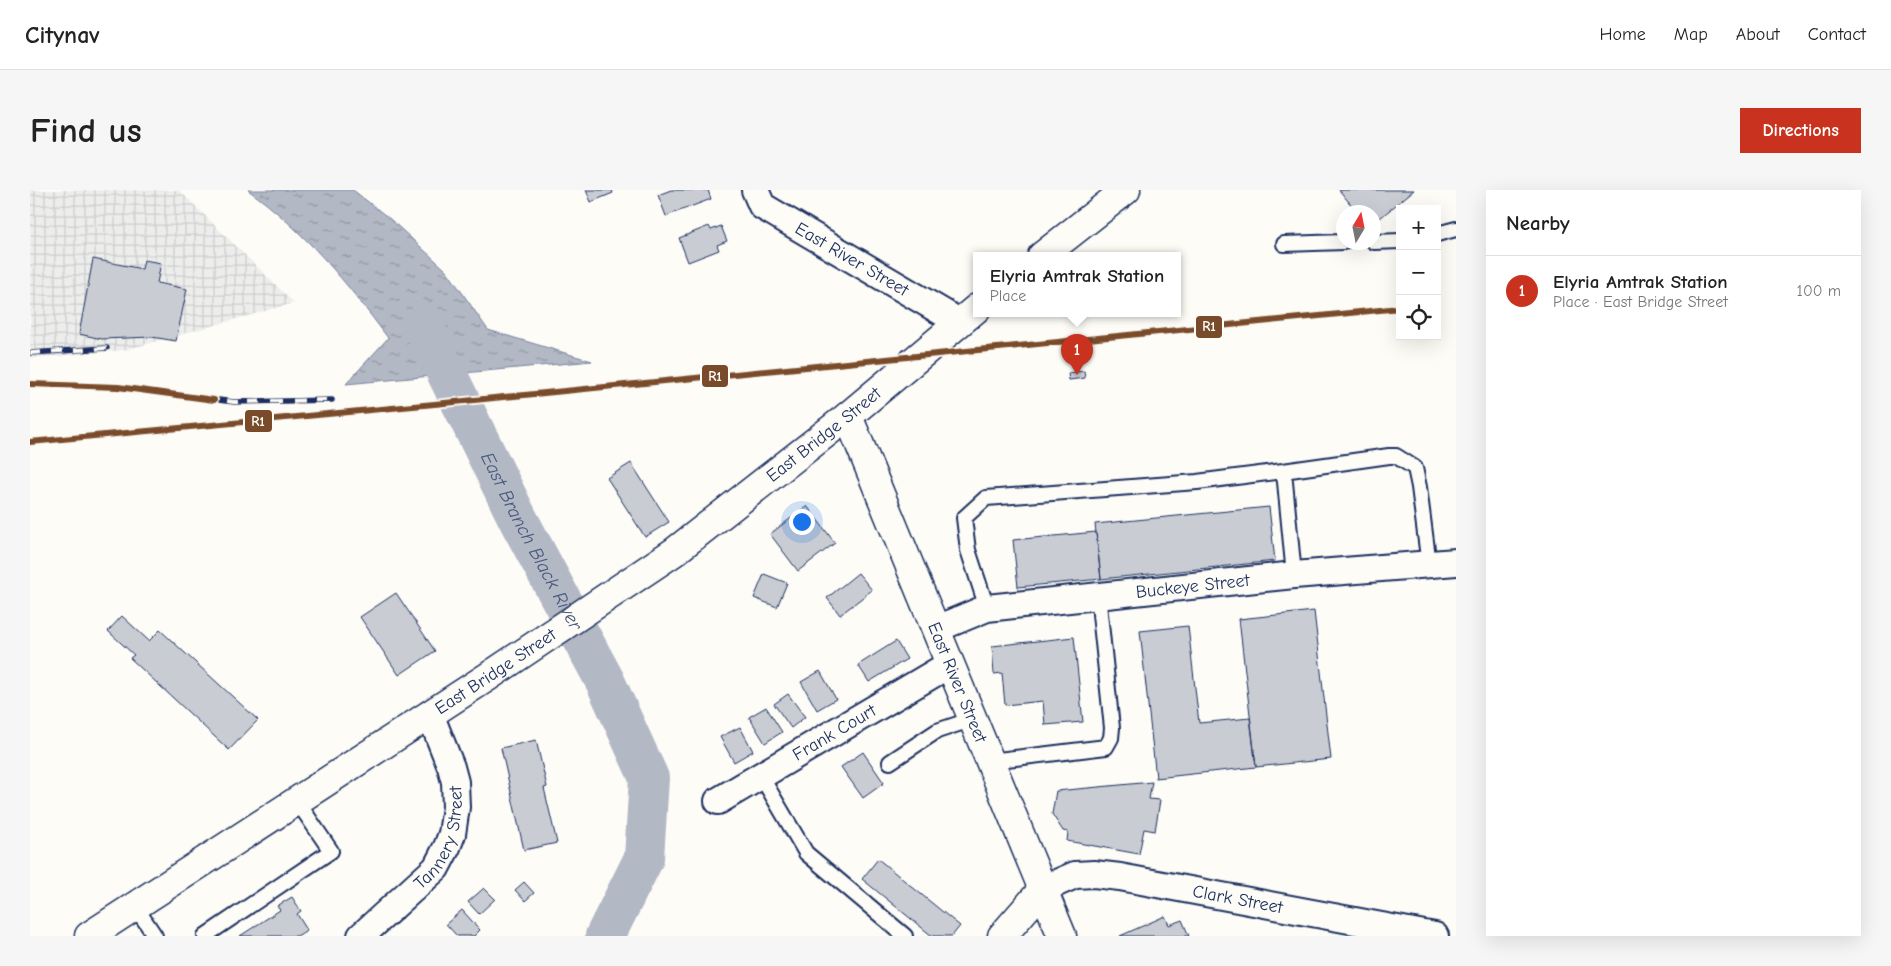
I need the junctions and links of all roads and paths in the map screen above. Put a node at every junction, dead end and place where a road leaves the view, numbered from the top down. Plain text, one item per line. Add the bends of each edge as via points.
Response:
1 (755, 190) edge
2 (1126, 190) edge
3 (1456, 229) edge
4 (1441, 233) edge
5 (1396, 241) edge
6 (1336, 242) edge
7 (1381, 242) edge
8 (1284, 244) dead end
9 (1047, 252) edge
10 (968, 315) edge
11 (848, 416) junction
12 (1283, 471) junction
13 (1456, 562) edge
14 (1429, 564) junction
15 (1294, 575) junction
16 (1098, 595) junction
17 (987, 608) junction
18 (936, 629) junction
19 (950, 664) junction
20 (430, 714) junction
21 (973, 719) junction
22 (990, 761) junction
23 (890, 762) dead end
24 (760, 776) junction
25 (298, 800) junction
26 (718, 801) dead end
27 (1043, 889) junction
28 (135, 906) junction
29 (89, 936) edge
30 (155, 936) edge
31 (205, 936) edge
32 (361, 936) edge
33 (905, 936) edge
34 (1002, 936) edge
35 (1062, 936) edge
36 (1435, 936) edge

1 - 10 street, East River Street via 762,206
2 - 9 main road
3 - 4 lane
5 - 7 lane
6 - 8 lane
10 - 11 main road, East Bridge Street
11 - 18 main road, East River Street
11 - 20 main road, East Bridge Street via 674,552
12 - 14 lane via 1389,456 1396,456 1415,468
12 - 15 lane
12 - 17 lane via 1197,482 986,498 964,518 968,550
13 - 14 street, Buckeye Street
14 - 15 street, Buckeye Street
15 - 16 street, Buckeye Street
16 - 17 street, Buckeye Street
16 - 22 lane via 1112,728 1106,747
17 - 18 street, Buckeye Street
18 - 19 main road, East River Street
19 - 21 main road, East River Street
19 - 24 street, Frank Court
20 - 25 main road, East Bridge Street
20 - 32 street, Tannery Street via 454,782 456,807 452,834 436,868
21 - 22 main road, East River Street
21 - 23 lane via 937,731
22 - 27 main road, East River Street
24 - 26 street, Frank Court
24 - 33 lane via 806,853
25 - 28 main road, East Bridge Street
25 - 31 lane via 331,851
27 - 34 main road
27 - 35 main road, East River Street
27 - 36 street, Clark Street via 1075,875 1120,877
28 - 29 main road, East Bridge Street
28 - 30 lane

